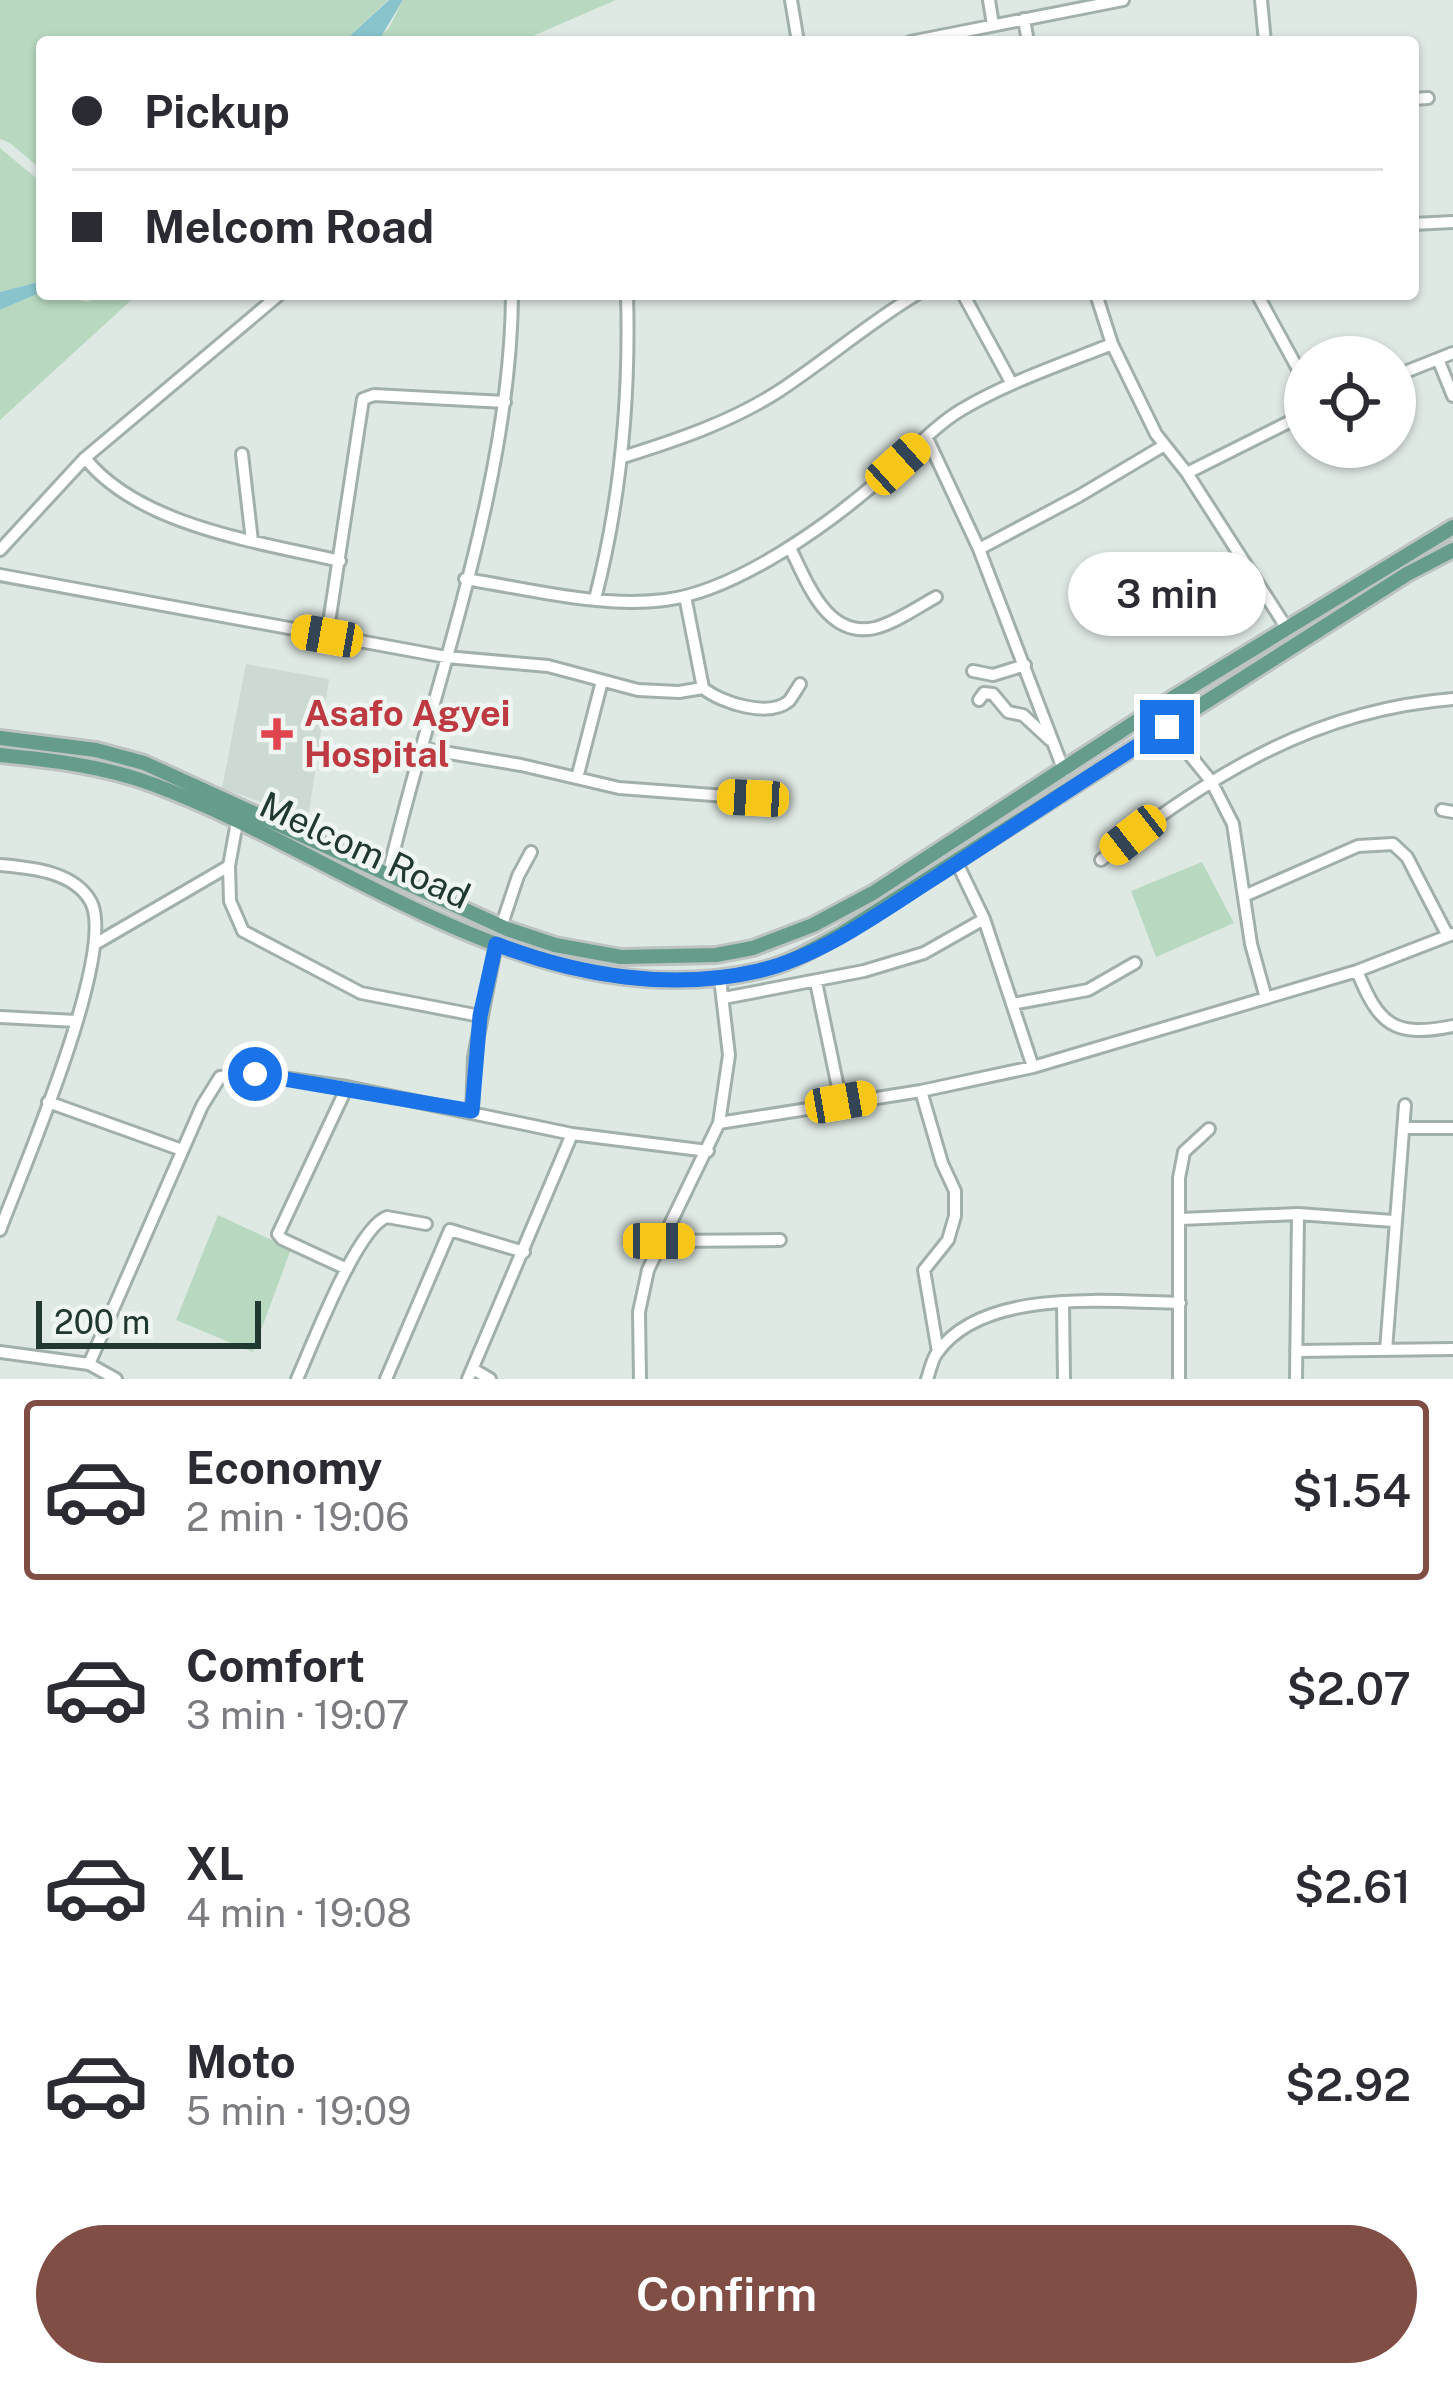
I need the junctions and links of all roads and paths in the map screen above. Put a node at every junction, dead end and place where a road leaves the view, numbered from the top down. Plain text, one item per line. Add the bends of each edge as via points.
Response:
1 (791, 0) edge
2 (989, 0) edge
3 (1123, 0) edge
4 (1261, 0) edge
5 (1024, 19) junction
6 (993, 25) junction
7 (797, 36) edge
8 (941, 36) edge
9 (1027, 36) edge
10 (1264, 36) edge
11 (1428, 98) dead end
12 (1419, 99) edge
13 (1453, 221) edge
14 (1419, 224) edge
15 (273, 300) edge
16 (512, 300) edge
17 (627, 300) edge
18 (908, 300) edge
19 (966, 300) edge
20 (1098, 300) edge
21 (1260, 300) edge
22 (1112, 344) junction
23 (1284, 344) edge
24 (1453, 353) edge
25 (1438, 359) junction
26 (1416, 368) edge
27 (1012, 384) junction
28 (1453, 396) edge
29 (505, 402) junction
30 (1284, 424) edge
31 (927, 438) junction
32 (1163, 446) junction
33 (242, 454) dead end
34 (623, 457) junction
35 (85, 458) junction
36 (1187, 473) junction
37 (1453, 527) edge
38 (252, 541) junction
39 (790, 548) junction
40 (979, 549) junction
41 (0, 550) edge
42 (1453, 550) edge
43 (340, 561) junction
44 (0, 575) edge
45 (465, 579) junction
46 (685, 596) junction
47 (936, 597) dead end
48 (595, 599) junction
49 (1286, 627) junction
50 (327, 636) junction
51 (1298, 645) junction
52 (446, 657) junction
53 (1024, 665) junction
54 (973, 671) dead end
55 (602, 681) junction
56 (800, 684) dead end
57 (704, 688) junction
58 (1453, 699) edge
59 (979, 700) dead end
60 (1167, 727) junction
61 (0, 738) edge
62 (1053, 742) junction
63 (419, 748) junction
64 (0, 755) edge
65 (1064, 771) junction
66 (577, 778) junction
67 (1211, 781) junction
68 (753, 798) dead end
69 (237, 822) junction
70 (531, 851) dead end
71 (1101, 860) dead end
72 (957, 863) junction
73 (0, 865) edge
74 (229, 866) junction
75 (388, 874) junction
76 (380, 890) junction
77 (1244, 896) junction
78 (984, 919) junction
79 (501, 927) junction
80 (1451, 935) edge
81 (95, 944) junction
82 (496, 944) junction
83 (716, 955) junction
84 (1135, 963) dead end
85 (1357, 971) junction
86 (720, 978) junction
87 (816, 982) junction
88 (724, 998) junction
89 (1266, 998) junction
90 (1012, 1004) junction
91 (480, 1016) junction
92 (0, 1017) edge
93 (76, 1021) junction
94 (1453, 1026) edge
95 (1033, 1067) junction
96 (347, 1087) junction
97 (921, 1090) junction
98 (48, 1102) junction
99 (841, 1102) junction
100 (1405, 1106) dead end
101 (472, 1111) junction
102 (719, 1123) junction
103 (1403, 1128) junction
104 (1453, 1128) edge
105 (1209, 1129) dead end
106 (572, 1134) junction
107 (182, 1150) junction
108 (707, 1151) junction
109 (1298, 1214) junction
110 (1180, 1220) junction
111 (1393, 1221) junction
112 (426, 1224) dead end
113 (0, 1230) edge
114 (780, 1240) dead end
115 (659, 1241) junction
116 (524, 1252) junction
117 (347, 1268) junction
118 (1063, 1302) junction
119 (1180, 1303) junction
120 (1453, 1349) edge
121 (1386, 1350) junction
122 (1297, 1351) junction
123 (0, 1352) edge
124 (938, 1352) junction
125 (89, 1364) junction
126 (470, 1374) edge
127 (116, 1379) edge
128 (297, 1379) edge
129 (386, 1379) edge
130 (490, 1379) edge
131 (640, 1379) edge
132 (927, 1379) edge
133 (1064, 1379) edge
134 (1178, 1379) edge
135 (1296, 1379) edge

1 - 7 street
2 - 6 street
3 - 5 street
4 - 10 street
5 - 6 street
5 - 9 street
6 - 8 street
11 - 12 street
13 - 14 street
15 - 35 street
16 - 29 street
17 - 34 street
18 - 34 street via 778,392 692,435
19 - 27 street
20 - 22 street
21 - 23 street
22 - 27 street
22 - 32 street
24 - 25 street
25 - 26 street
25 - 28 street
27 - 31 street
29 - 43 street via 363,399
29 - 45 street
30 - 36 street
31 - 39 street
31 - 40 street
32 - 36 street
32 - 40 street
33 - 38 street
34 - 48 street
35 - 38 street via 146,507
35 - 41 street
36 - 49 street
37 - 49 main road
38 - 43 street
39 - 46 street
39 - 47 street via 819,604 850,626 873,629
40 - 53 street
42 - 51 main road, Melcom Road
43 - 50 street
44 - 50 street
45 - 48 street
45 - 52 street
46 - 48 street
46 - 57 street
49 - 51 main road
49 - 65 main road
50 - 52 street
51 - 60 main road, Melcom Road
52 - 55 street via 535,664
52 - 63 street
53 - 54 street via 993,675
53 - 62 street
55 - 57 street via 664,693
55 - 66 street
56 - 57 street via 775,708 732,703
58 - 67 street via 1388,708 1281,741
59 - 62 street via 993,694
60 - 67 street
60 - 72 main road, Melcom Road
61 - 75 main road via 144,763
62 - 65 street
63 - 66 street
63 - 75 street
64 - 69 main road, Melcom Road via 145,781
65 - 83 main road via 873,893 773,940
66 - 68 street via 646,792
67 - 71 street
67 - 77 street via 1233,824
69 - 74 street
69 - 76 main road, Melcom Road
70 - 79 street
72 - 78 street
72 - 86 main road, Melcom Road via 812,950
73 - 81 street via 76,885 94,908
74 - 81 street
74 - 91 street via 236,919 254,938 361,992
75 - 76 main road
75 - 79 main road
76 - 82 main road, Melcom Road
77 - 80 street via 1358,846 1393,844
77 - 89 street
78 - 87 street via 924,952
78 - 90 street
79 - 83 main road via 621,957
80 - 85 street
81 - 93 street
82 - 86 main road, Melcom Road via 600,974
82 - 91 street
83 - 86 main road
84 - 90 street via 1088,990
85 - 89 street
85 - 94 street via 1392,1024 1413,1033
86 - 88 street
87 - 88 street
87 - 99 street
88 - 102 street via 729,1055
89 - 95 street
90 - 95 street
91 - 101 street
92 - 93 street
93 - 98 street
95 - 97 street
96 - 101 street
96 - 107 street via 225,1075
96 - 117 street via 278,1234
97 - 99 street
97 - 124 street via 955,1191 948,1240 924,1270
98 - 107 street
98 - 113 street
99 - 102 street
100 - 103 street
101 - 106 street
102 - 108 street
103 - 104 street
103 - 111 street
105 - 110 street via 1184,1152
106 - 108 street
106 - 116 street
107 - 125 street
108 - 115 street
109 - 110 street
109 - 111 street
109 - 122 street
110 - 119 street
111 - 121 street
112 - 117 street via 379,1219
114 - 115 street
115 - 131 street via 639,1312
116 - 126 street
116 - 129 street via 450,1231
117 - 128 street
118 - 119 street
118 - 124 street via 1004,1310
118 - 133 street
119 - 134 street
120 - 121 street
121 - 122 street
122 - 135 street
123 - 125 street
124 - 132 street
125 - 127 street
126 - 130 street

